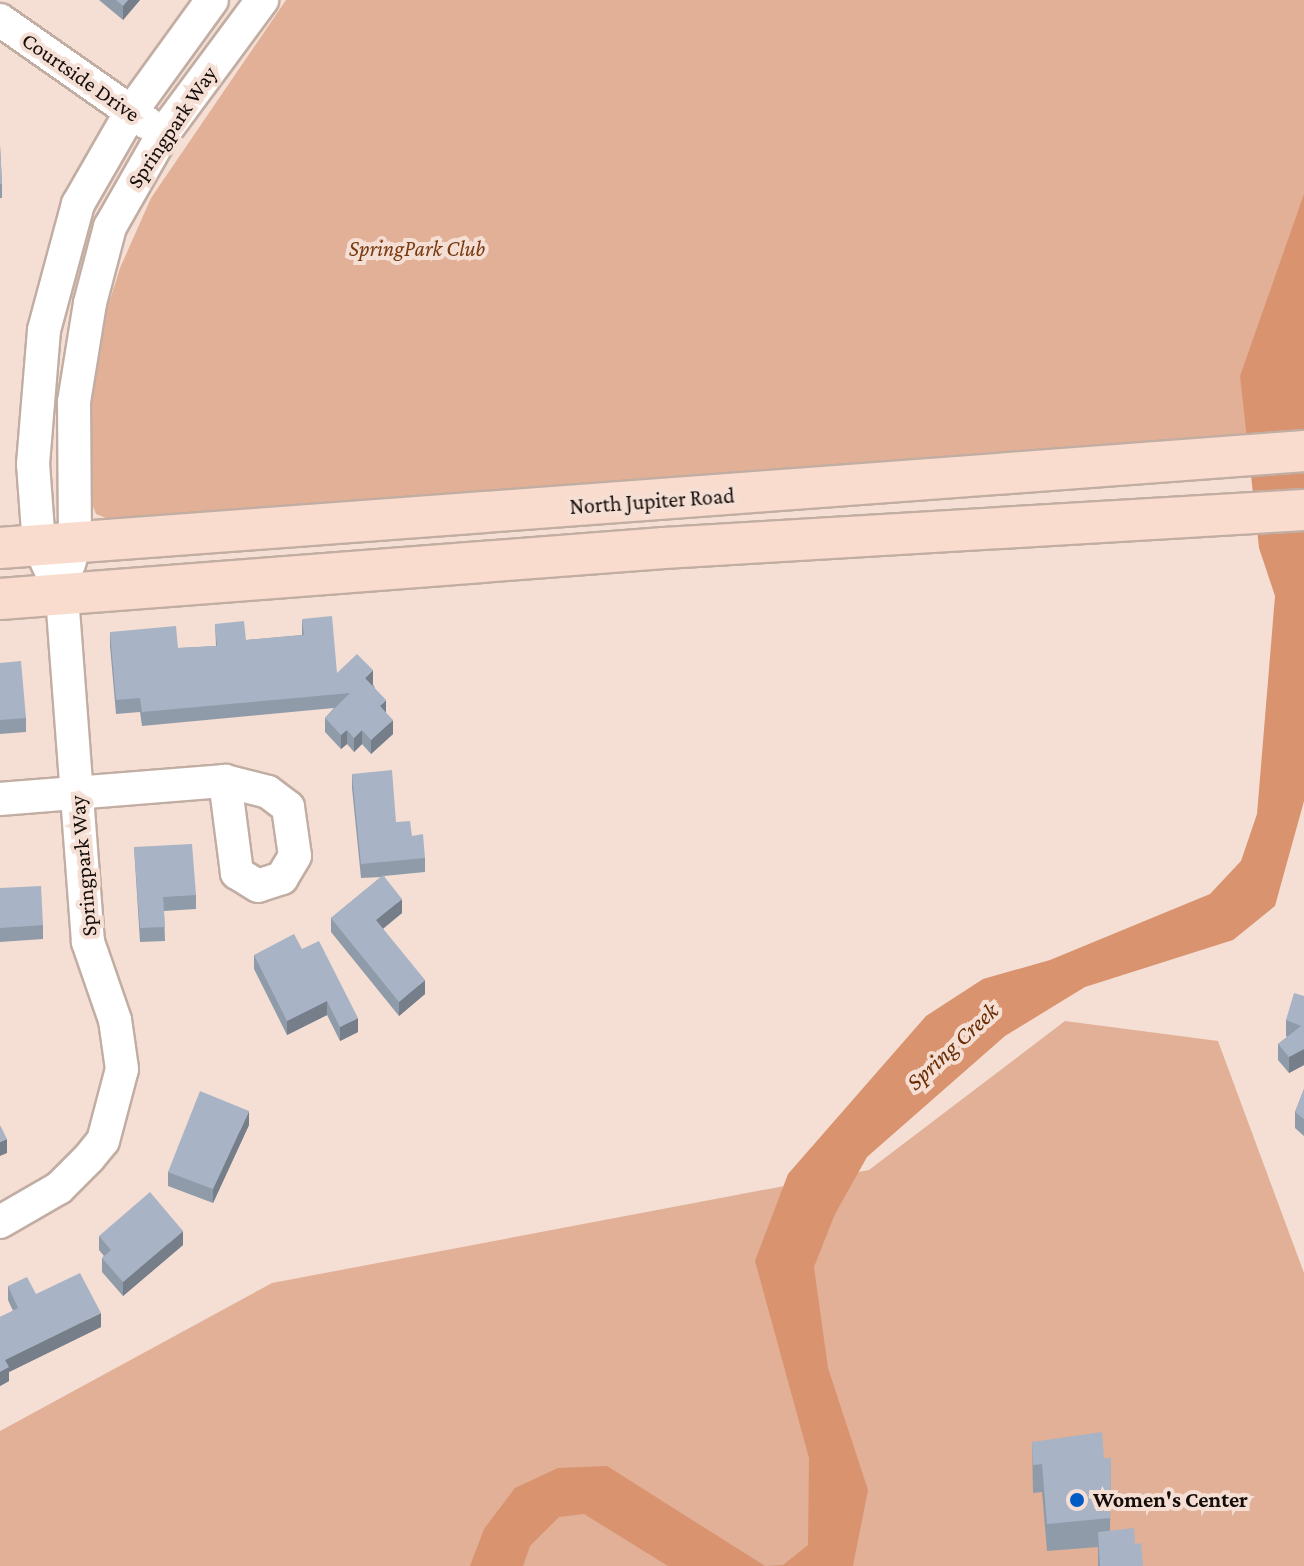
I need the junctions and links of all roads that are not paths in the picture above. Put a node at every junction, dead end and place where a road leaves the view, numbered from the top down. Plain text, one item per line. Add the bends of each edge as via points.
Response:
1 (212, 0) edge
2 (262, 0) edge
3 (0, 20) edge
4 (131, 112) junction
5 (163, 134) junction
6 (1304, 451) edge
7 (661, 501) junction
8 (1304, 510) edge
9 (38, 545) edge
10 (664, 548) junction
11 (62, 595) junction
12 (0, 599) edge
13 (225, 781) dead end
14 (76, 791) junction
15 (0, 799) edge
16 (0, 1222) edge

1 - 4 street, Springpark Way
2 - 5 street, Springpark Way
3 - 4 street, Courtside Drive
4 - 5 street, Courtside Drive
4 - 9 street, Springpark Way via 78,204 53,287 37,384 33,464
5 - 9 street, Springpark Way via 110,227
6 - 7 main road, North Jupiter Road
7 - 9 main road, North Jupiter Road
7 - 10 main road
8 - 10 main road
9 - 11 street, Springpark Way
10 - 11 main road
11 - 12 main road
11 - 14 street, Springpark Way
13 - 14 street
14 - 15 street
14 - 16 street, Springpark Way via 88,942 115,1020 122,1069 103,1141 59,1188

